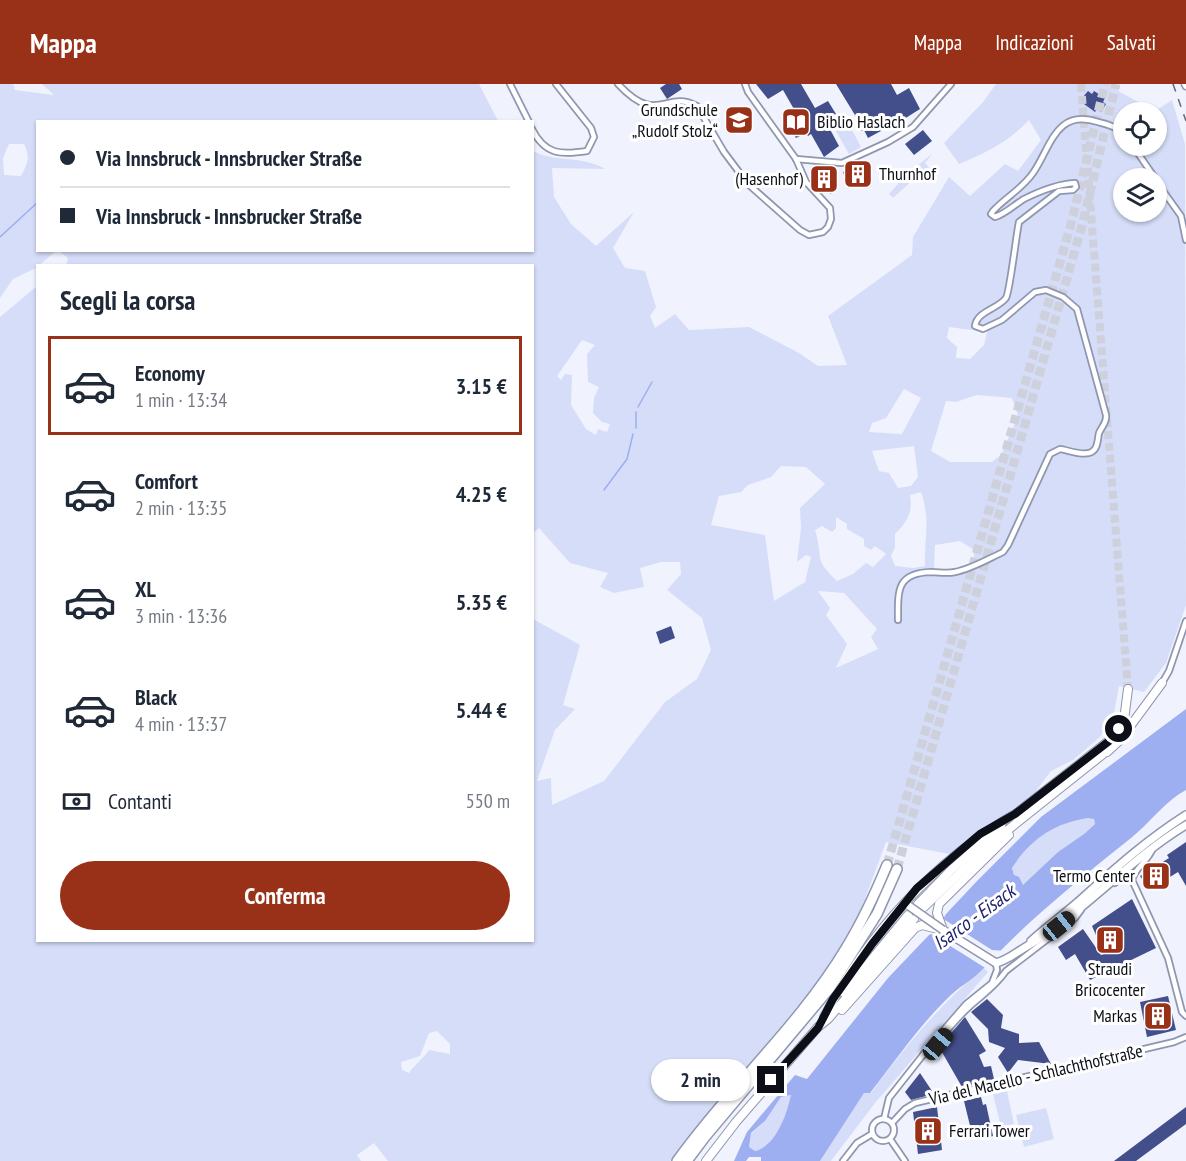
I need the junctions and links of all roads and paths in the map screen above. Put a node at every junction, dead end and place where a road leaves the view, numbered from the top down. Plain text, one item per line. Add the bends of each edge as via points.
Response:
1 (510, 84) edge
2 (556, 84) edge
3 (618, 84) edge
4 (745, 84) edge
5 (951, 84) edge
6 (528, 120) edge
7 (1113, 128) edge
8 (534, 133) edge
9 (796, 159) junction
10 (1167, 196) edge
11 (1186, 240) edge
12 (898, 620) dead end
13 (1186, 621) edge
14 (1162, 683) joint
15 (1128, 689) tunnel mouth
16 (1113, 738) junction
17 (1103, 754) junction
18 (1034, 811) junction
19 (1015, 814) junction
20 (1186, 815) edge
21 (1186, 825) edge
22 (1154, 846) junction
23 (887, 865) tunnel mouth
24 (897, 869) tunnel mouth
25 (1132, 880) junction
26 (1093, 898) junction
27 (907, 905) junction
28 (1084, 905) junction
29 (911, 917) dead end
30 (943, 930) junction
31 (1020, 951) junction
32 (996, 963) junction
33 (1186, 1016) edge
34 (826, 1018) junction
35 (1186, 1037) edge
36 (924, 1055) junction
37 (884, 1119) junction
38 (892, 1123) junction
39 (873, 1134) junction
40 (890, 1139) junction
41 (677, 1161) edge
42 (687, 1161) edge
43 (706, 1161) edge
44 (843, 1161) edge
45 (905, 1161) edge

1 - 6 street
2 - 8 street via 594,137 587,151 571,154 555,152 540,144
3 - 9 street via 642,105 681,101 697,106 748,184 800,230 816,234 828,227 830,208 806,182
4 - 9 street
5 - 9 street via 913,127 888,142 842,163
7 - 12 street via 1076,118 1069,121 1055,134 1034,172 1016,194 993,211 995,217 1024,200 1075,183 1073,190 1059,191 1019,222 1007,296 979,316 975,326 993,326 1035,292 1046,290 1077,309 1106,415 1096,449 1078,453 1060,448 1050,454 1003,552 952,573 907,576 899,589
10 - 11 street via 1181,216
13 - 14 street
14 - 17 main road via 1120,740
15 - 16 main road via 1124,720
16 - 17 main road
16 - 19 main road
17 - 18 main road
18 - 19 main road via 921,905 951,870
18 - 30 main road via 941,901 937,913
19 - 27 main road via 980,834 917,888
20 - 31 main road via 1117,865
21 - 22 main road
22 - 25 street
22 - 26 main road
23 - 41 highway via 846,948 822,983
24 - 42 highway via 877,914 830,988
25 - 26 street via 1120,879
25 - 33 street via 1168,958
26 - 28 main road
27 - 30 main road, bridge
27 - 34 main road via 872,944
28 - 31 main road
28 - 36 street via 1075,918 1006,972
29 - 34 main road
30 - 32 main road
30 - 34 main road via 922,925 910,934 844,1009
31 - 32 main road
32 - 36 street via 992,983 958,1012
34 - 43 main road
35 - 38 street, Via del Macello - Schlachthofstraße via 915,1103
36 - 37 street via 889,1098
37 - 38 street
37 - 39 street via 872,1126
38 - 40 street via 894,1133
39 - 40 street via 880,1141
39 - 44 street via 857,1143
40 - 45 street

